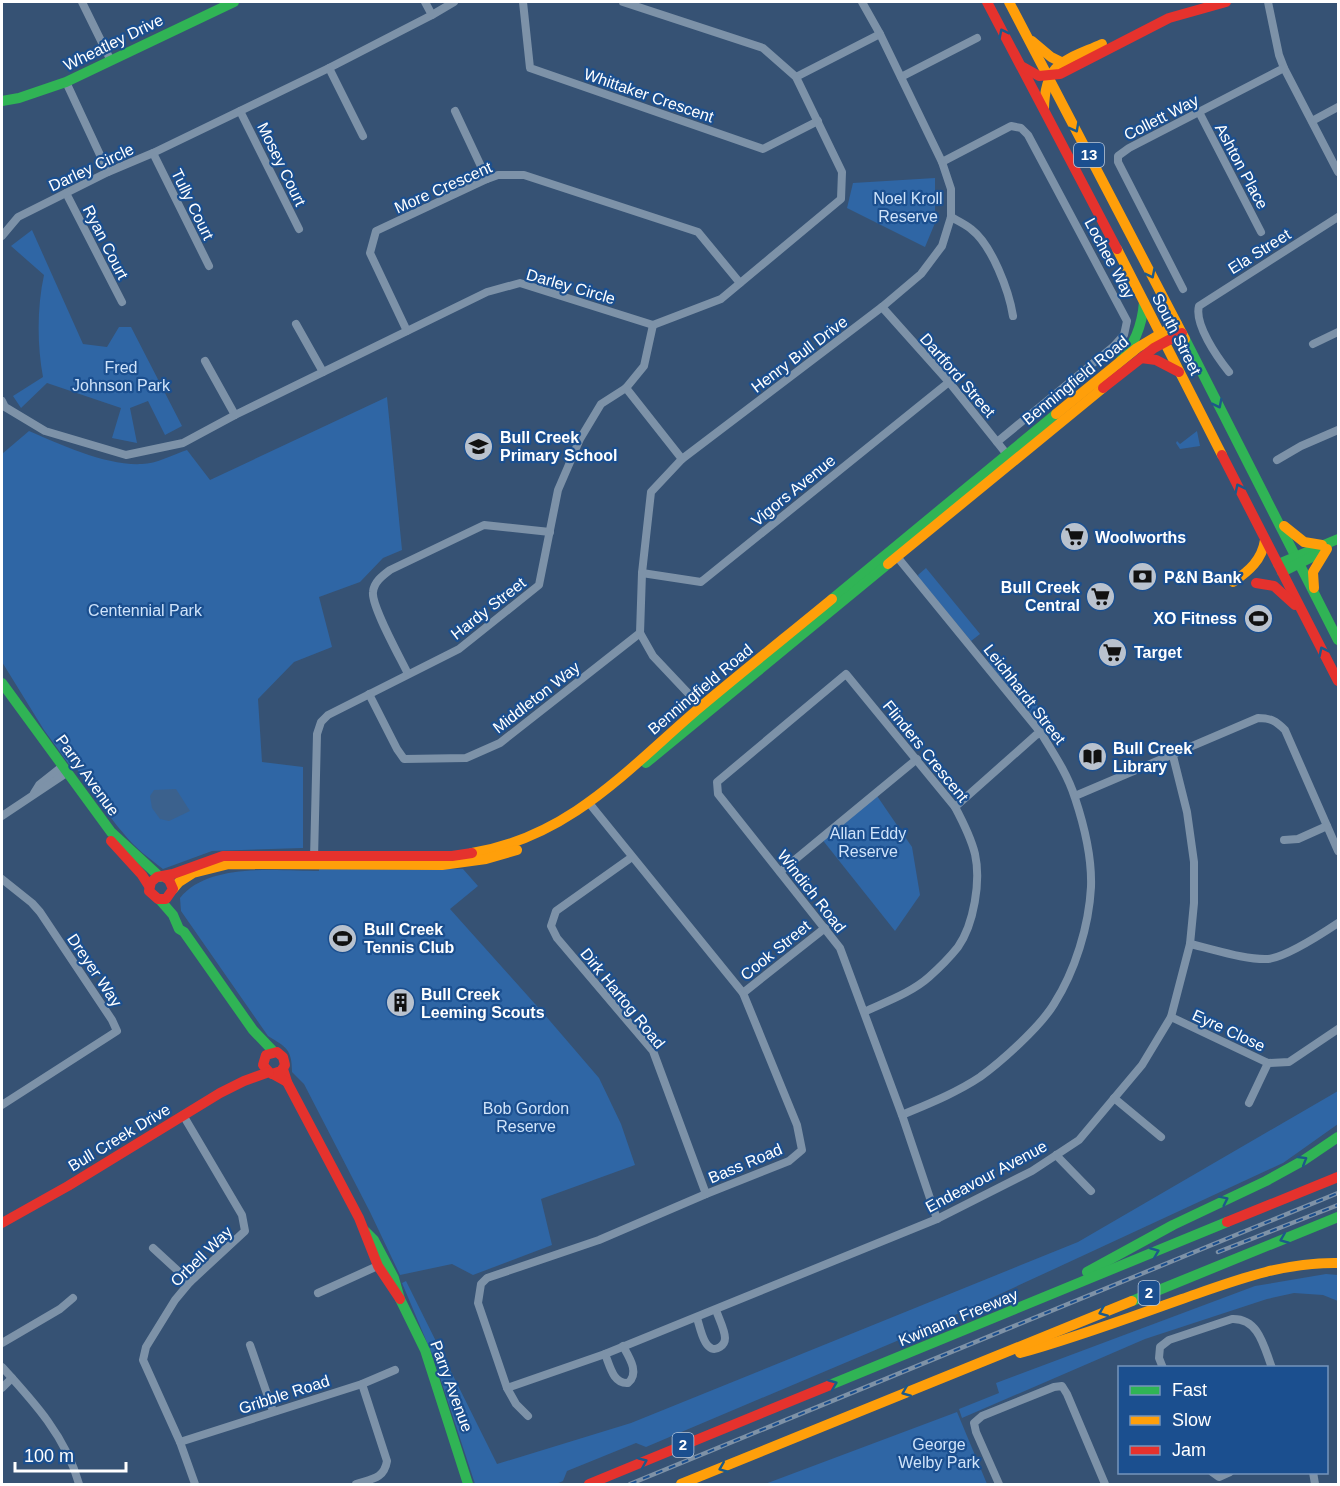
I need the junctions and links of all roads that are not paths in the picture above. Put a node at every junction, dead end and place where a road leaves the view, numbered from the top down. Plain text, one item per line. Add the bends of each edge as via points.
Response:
1 (82, 2) edge
2 (234, 2) edge
3 (425, 2) edge
4 (454, 2) edge
5 (523, 2) edge
6 (623, 2) edge
7 (862, 2) edge
8 (987, 2) edge
9 (1009, 2) edge
10 (1226, 2) edge
11 (1269, 2) edge
12 (646, 5) edge
13 (432, 15) junction
14 (1169, 18) junction
15 (880, 34) junction
16 (1027, 36) junction
17 (977, 38) dead end
18 (110, 59) junction
19 (1063, 63) junction
20 (1020, 65) junction
21 (329, 68) junction
22 (1284, 68) junction
23 (1047, 76) junction
24 (796, 77) junction
25 (901, 77) junction
26 (66, 81) junction
27 (2, 101) edge
28 (1338, 107) edge
29 (240, 111) junction
30 (455, 111) dead end
31 (1044, 111) junction
32 (1198, 112) junction
33 (818, 121) junction
34 (1312, 121) junction
35 (363, 136) dead end
36 (153, 153) junction
37 (942, 162) junction
38 (108, 172) junction
39 (1338, 172) edge
40 (486, 179) junction
41 (66, 193) junction
42 (951, 217) junction
43 (1338, 217) edge
44 (299, 229) dead end
45 (1261, 232) dead end
46 (2, 236) edge
47 (209, 266) dead end
48 (741, 283) junction
49 (1183, 289) dead end
50 (1144, 301) junction
51 (122, 302) dead end
52 (882, 308) junction
53 (1013, 316) dead end
54 (296, 324) dead end
55 (653, 325) junction
56 (1179, 328) junction
57 (407, 331) junction
58 (1338, 332) edge
59 (1162, 338) junction
60 (1313, 344) dead end
61 (1141, 358) junction
62 (205, 361) dead end
63 (1118, 364) junction
64 (323, 372) junction
65 (1179, 372) junction
66 (1229, 372) dead end
67 (949, 382) junction
68 (626, 388) junction
69 (2, 401) edge
70 (235, 415) junction
71 (1338, 430) edge
72 (997, 442) junction
73 (1010, 458) junction
74 (682, 459) junction
75 (1277, 460) dead end
76 (1276, 518) junction
77 (550, 532) junction
78 (1265, 540) junction
79 (1337, 540) edge
80 (1325, 547) junction
81 (894, 552) junction
82 (1297, 560) junction
83 (1280, 568) junction
84 (642, 573) junction
85 (1233, 582) dead end
86 (1256, 583) dead end
87 (1316, 596) junction
88 (1303, 613) junction
89 (640, 633) junction
90 (1338, 640) edge
91 (408, 674) junction
92 (846, 674) joint
93 (1338, 681) edge
94 (2, 683) edge
95 (2, 693) edge
96 (369, 694) junction
97 (703, 710) junction
98 (1041, 734) junction
99 (1173, 756) junction
100 (917, 759) junction
101 (63, 771) junction
102 (1075, 796) junction
103 (591, 805) junction
104 (955, 807) junction
105 (2, 816) edge
106 (1327, 826) junction
107 (1284, 840) dead end
108 (1338, 851) edge
109 (632, 857) junction
110 (314, 859) junction
111 (780, 872) junction
112 (162, 876) junction
113 (2, 879) edge
114 (149, 886) junction
115 (172, 891) junction
116 (160, 900) junction
117 (1338, 923) edge
118 (825, 928) junction
119 (184, 932) junction
120 (1190, 944) junction
121 (743, 993) junction
122 (864, 1012) junction
123 (1171, 1017) junction
124 (1338, 1029) edge
125 (1268, 1063) junction
126 (268, 1064) junction
127 (283, 1069) junction
128 (287, 1082) junction
129 (1114, 1098) junction
130 (1250, 1103) dead end
131 (2, 1105) edge
132 (183, 1115) junction
133 (902, 1115) junction
134 (1161, 1137) dead end
135 (1338, 1137) edge
136 (1056, 1155) junction
137 (1338, 1177) edge
138 (1091, 1191) dead end
139 (706, 1194) junction
140 (1338, 1217) edge
141 (937, 1219) junction
142 (2, 1223) edge
143 (153, 1248) dead end
144 (1338, 1263) edge
145 (382, 1264) junction
146 (190, 1282) junction
147 (318, 1293) dead end
148 (73, 1298) dead end
149 (1023, 1306) junction
150 (716, 1310) junction
151 (697, 1318) junction
152 (2, 1343) edge
153 (250, 1345) dead end
154 (624, 1346) junction
155 (605, 1354) junction
156 (1162, 1366) edge
157 (1271, 1366) edge
158 (2, 1367) edge
159 (395, 1370) dead end
160 (960, 1370) junction
161 (12, 1378) junction
162 (362, 1384) junction
163 (2, 1388) edge
164 (507, 1388) junction
165 (273, 1411) junction
166 (528, 1416) dead end
167 (180, 1442) junction
168 (1213, 1474) edge
169 (1228, 1474) edge
170 (79, 1485) edge
171 (195, 1485) edge
172 (356, 1485) edge
173 (468, 1485) edge
174 (589, 1485) edge
175 (681, 1485) edge
176 (999, 1485) edge
177 (1105, 1485) edge

1 - 18 street
2 - 18 main road, Wheatley Drive
3 - 13 street
4 - 13 street, Darley Circle
5 - 33 street, Whittaker Crescent via 531,68 763,149
6 - 12 street
7 - 15 street, Henry Bull Drive
20 -> 8 main road, South Street / 13
9 - 16 main road, South Street / 13
10 - 14 main road
11 - 22 street
12 - 24 street via 763,48
13 - 21 street, Darley Circle
14 - 19 main road via 1137,27
14 - 23 main road via 1060,74
15 - 24 street
15 - 25 street, Henry Bull Drive
16 - 19 main road
16 - 23 main road, South Street / 13
17 - 25 street
18 - 26 main road, Wheatley Drive
19 - 23 main road
20 - 23 main road via 1031,74
20 - 31 main road, South Street / 13
21 - 29 street, Darley Circle
21 - 35 street
22 - 32 street, Collett Way
22 - 34 street
23 - 31 main road
23 -> 56 main road, South Street / 13
24 - 33 street
25 - 37 street, Henry Bull Drive
26 - 27 main road, Wheatley Drive
26 - 38 street
28 - 34 street
29 - 36 street, Darley Circle
29 - 44 street, Mosey Court
30 - 40 street
31 - 50 main road, South Street / 13
32 - 45 street, Ashton Place
32 - 49 street, Collett Way via 1124,151 1118,159
33 - 48 street via 842,172 841,199
34 - 39 street
36 - 38 street, Darley Circle
36 - 47 street, Tully Court
37 - 42 street, Henry Bull Drive via 951,189
37 - 72 street, Lochee Way via 1011,126 1021,128 1127,321 1124,335 1114,346
38 - 41 street, Darley Circle
40 - 48 street, More Crescent via 524,175 698,232
40 - 57 street, More Crescent via 376,231 370,253
41 - 46 street, Darley Circle via 18,217
41 - 51 street, Ryan Court
42 - 52 street, Henry Bull Drive via 942,246 921,274
42 - 53 street via 984,241 1005,284
43 - 66 street, Ela Street via 1201,304 1198,318
48 - 55 street via 721,299
50 - 59 main road, South Street / 13
50 - 63 main road via 1137,338
52 - 67 street, Dartford Street
52 - 74 street, Henry Bull Drive
54 - 64 street
55 - 57 street, Darley Circle via 520,284 486,292
55 - 68 street, Hardy Street via 644,366
56 - 59 main road, Benningfield Road
56 -> 76 main road, South Street / 13
57 - 64 street, Darley Circle
58 - 60 street
59 - 61 main road, Benningfield Road
59 - 63 main road, Benningfield Road
59 - 65 main road, South Street / 13
61 - 65 main road via 1156,360
61 - 73 main road, Benningfield Road
62 - 70 street
63 - 73 main road, Benningfield Road
64 - 70 street, Darley Circle
78 -> 65 main road, South Street / 13
67 - 72 street, Dartford Street
67 - 84 street, Vigors Avenue via 701,582
68 - 74 street
68 - 77 street, Hardy Street via 601,404 580,439 558,490
69 - 70 street, Darley Circle via 4,407 45,431 126,455 183,443
71 - 75 street
72 - 73 street, Dartford Street
73 - 81 main road, Benningfield Road
74 - 84 street, Henry Bull Drive via 651,492
76 - 80 main road via 1304,542
76 - 82 main road, South Street / 13
77 - 91 street, Hardy Street via 539,585 459,649
77 - 91 street via 484,525 379,578 373,592 375,605
78 - 83 main road, South Street / 13
78 - 85 main road via 1260,559
79 - 80 main road
80 - 82 main road
80 - 87 main road via 1313,572
81 - 97 main road, Benningfield Road
81 - 98 street, Leichhardt Street
82 - 83 main road
82 - 87 main road, South Street / 13
83 - 88 main road, South Street / 13
84 - 89 street, Henry Bull Drive
86 - 88 main road via 1274,586
87 - 90 main road, South Street / 13
93 -> 88 main road, South Street / 13
89 - 96 street, Middleton Way via 500,743 466,758 404,759
89 - 97 street via 653,656
91 - 96 street, Hardy Street
92 - 100 street, Flinders Crescent
92 - 111 street, Windich Road via 717,782 718,795
94 - 101 main road, Parry Avenue
95 - 101 main road, Parry Avenue
96 - 110 street, Hardy Street via 328,715 317,734
97 - 103 main road, Benningfield Road
98 - 102 street, Leichhardt Street
98 - 104 street
99 - 102 street
99 - 106 street via 1258,718 1274,720 1285,730
99 - 120 street, Endeavour Avenue via 1194,862
100 - 104 street, Flinders Crescent
100 - 111 street
101 - 105 street via 43,790
101 - 112 main road, Parry Avenue via 121,843
101 - 114 main road, Parry Avenue
102 - 133 street, Leichhardt Street via 1091,886 1073,966 1054,1005 1020,1044 980,1077
103 - 109 street, Bass Road
103 - 110 main road, Benningfield Road via 530,837 480,852
104 - 122 street, Flinders Crescent via 975,855 977,886 972,916 958,947 928,978
106 - 107 street via 1298,839
106 - 108 street
109 - 121 street, Bass Road
109 - 139 street, Dirk Hartog Road via 556,911 550,926 652,1051
110 - 112 main road, Benningfield Road via 223,856
110 - 115 main road, Benningfield Road via 214,864 184,878
111 - 118 street, Windich Road
112 - 114 main road via 153,879
112 - 115 main road, Parry Avenue via 169,880
113 - 131 street, Dreyer Way via 40,912 117,1031
114 - 116 main road, Parry Avenue via 151,895
115 - 116 main road
115 - 119 main road, Parry Avenue
116 - 119 main road, Parry Avenue
117 - 120 street via 1281,956 1269,958
118 - 121 street, Cook Street
118 - 122 street, Windich Road via 840,948
119 - 126 main road, Parry Avenue via 253,1030
120 - 123 street, Endeavour Avenue
121 - 139 street, Bass Road via 797,1125 802,1150 789,1161
122 - 133 street, Windich Road
123 - 125 street, Eyre Close
123 - 129 street, Endeavour Avenue via 1142,1065
124 - 125 street, Eyre Close via 1289,1062
125 - 130 street
126 - 127 main road via 278,1073
126 - 127 main road, Parry Avenue via 284,1057
126 - 128 main road
126 - 132 main road, Bull Creek Drive
127 - 128 main road, Parry Avenue
128 - 145 main road, Parry Avenue via 328,1156 365,1231 367,1243
129 - 134 street
129 - 136 street, Endeavour Avenue via 1079,1140
132 - 142 main road, Bull Creek Drive
132 - 146 street, Orbell Way via 242,1215 245,1231
133 - 141 street, Windich Road
149 -> 135 main road via 1173,1225 1266,1181
136 - 138 street
136 - 141 street, Endeavour Avenue
149 -> 137 main road, Kwinana Freeway / 2
139 - 164 street, Bass Road via 599,1240 487,1278 481,1284 478,1303
140 -> 160 main road, 2
141 - 150 street, Endeavour Avenue
143 - 146 street
144 - 160 main road via 1253,1274 1065,1340
145 - 147 street
145 - 173 main road, Parry Avenue via 390,1289 400,1299 425,1350
146 - 167 street, Orbell Way via 146,1347 143,1360
148 - 152 street
174 -> 149 main road, Kwinana Freeway / 2
150 - 151 street, Endeavour Avenue
150 - 151 street via 725,1337 718,1348 706,1344
151 - 154 street, Endeavour Avenue
153 - 165 street
154 - 155 street, Endeavour Avenue
154 - 155 street via 634,1371 628,1383 616,1379
155 - 164 street, Endeavour Avenue
156 - 157 street via 1160,1347 1169,1340 1240,1319 1250,1323 1259,1334
158 - 161 street
159 - 162 street, Gribble Road
160 -> 175 main road, 2
161 - 163 street
161 - 170 street via 52,1425
162 - 165 street, Gribble Road
162 - 172 street via 387,1461 385,1471 378,1477
164 - 166 street, Bass Road
165 - 167 street, Gribble Road
167 - 171 street, Orbell Way
168 - 169 street via 1219,1478
176 - 177 street via 975,1423 982,1416 1062,1386

